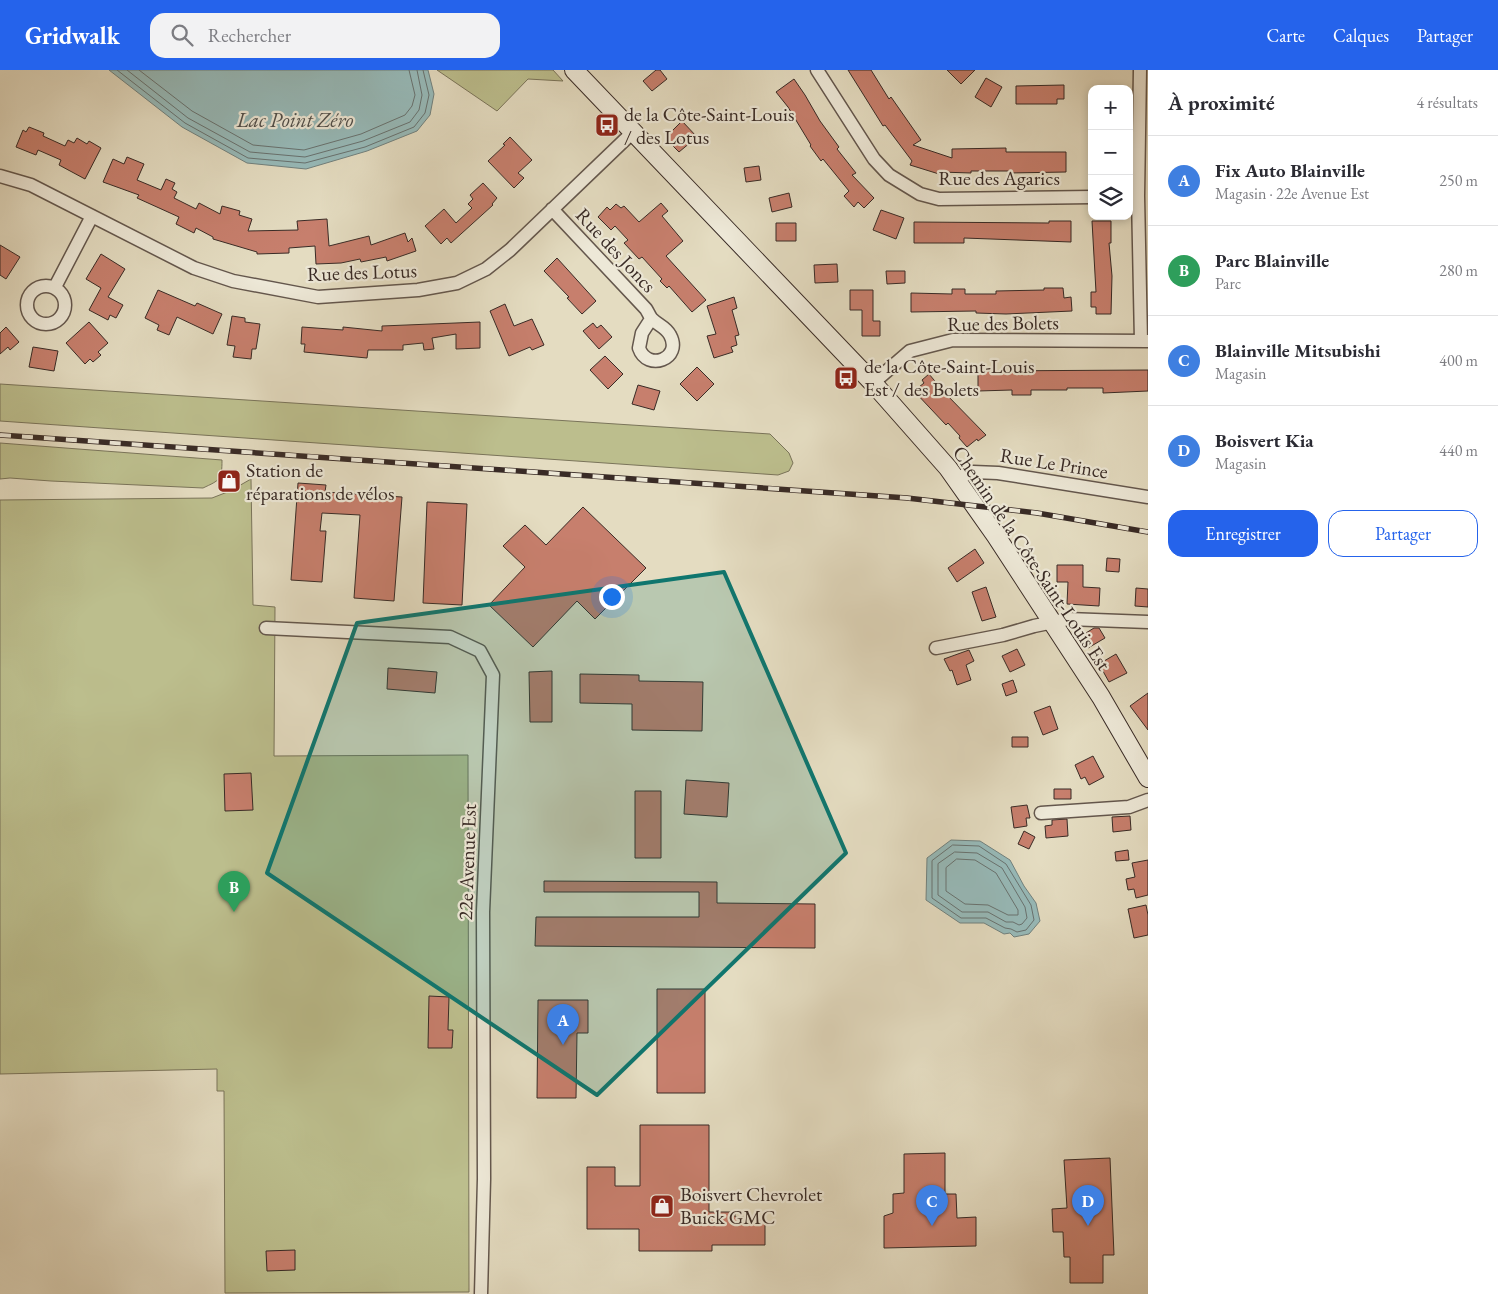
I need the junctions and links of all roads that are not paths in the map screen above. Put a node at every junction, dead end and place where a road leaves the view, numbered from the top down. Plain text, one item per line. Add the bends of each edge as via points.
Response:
1 (574, 70) edge
2 (817, 70) edge
3 (1140, 70) edge
4 (633, 132) junction
5 (0, 176) edge
6 (1134, 196) edge
7 (1088, 197) edge
8 (552, 208) junction
9 (92, 216) junction
10 (55, 287) dead end
11 (651, 319) dead end
12 (1145, 341) edge
13 (873, 384) junction
14 (956, 478) junction
15 (1148, 497) edge
16 (1052, 622) junction
17 (1148, 622) edge
18 (266, 628) dead end
19 (936, 648) dead end
20 (1148, 778) edge
21 (1148, 800) edge
22 (1042, 813) dead end
23 (481, 1294) edge

1 - 4 street, Chemin de la Côte-Saint-Louis Est
2 - 7 street, Rue des Agarics via 874,159 889,175 920,194 939,199
3 - 6 street
4 - 8 street, Rue des Lotus
4 - 13 street, Chemin de la Côte-Saint-Louis Est
5 - 9 street, Rue des Lotus via 30,185
6 - 12 street
8 - 9 street, Rue des Lotus via 486,269 457,283 418,290 318,297 233,281 194,268
8 - 11 street, Rue des Joncs via 646,309
9 - 10 street
12 - 13 street, Rue des Bolets via 953,340 910,351
13 - 14 street, Chemin de la Côte-Saint-Louis Est
14 - 15 street, Rue Le Prince via 972,472 998,473
14 - 16 street, Chemin de la Côte-Saint-Louis Est
16 - 17 street via 1068,619
16 - 19 street
16 - 20 street, Chemin de la Côte-Saint-Louis Est
18 - 23 street, 22e Avenue Est via 450,637 480,651 492,675 483,912
21 - 22 street via 1129,807

